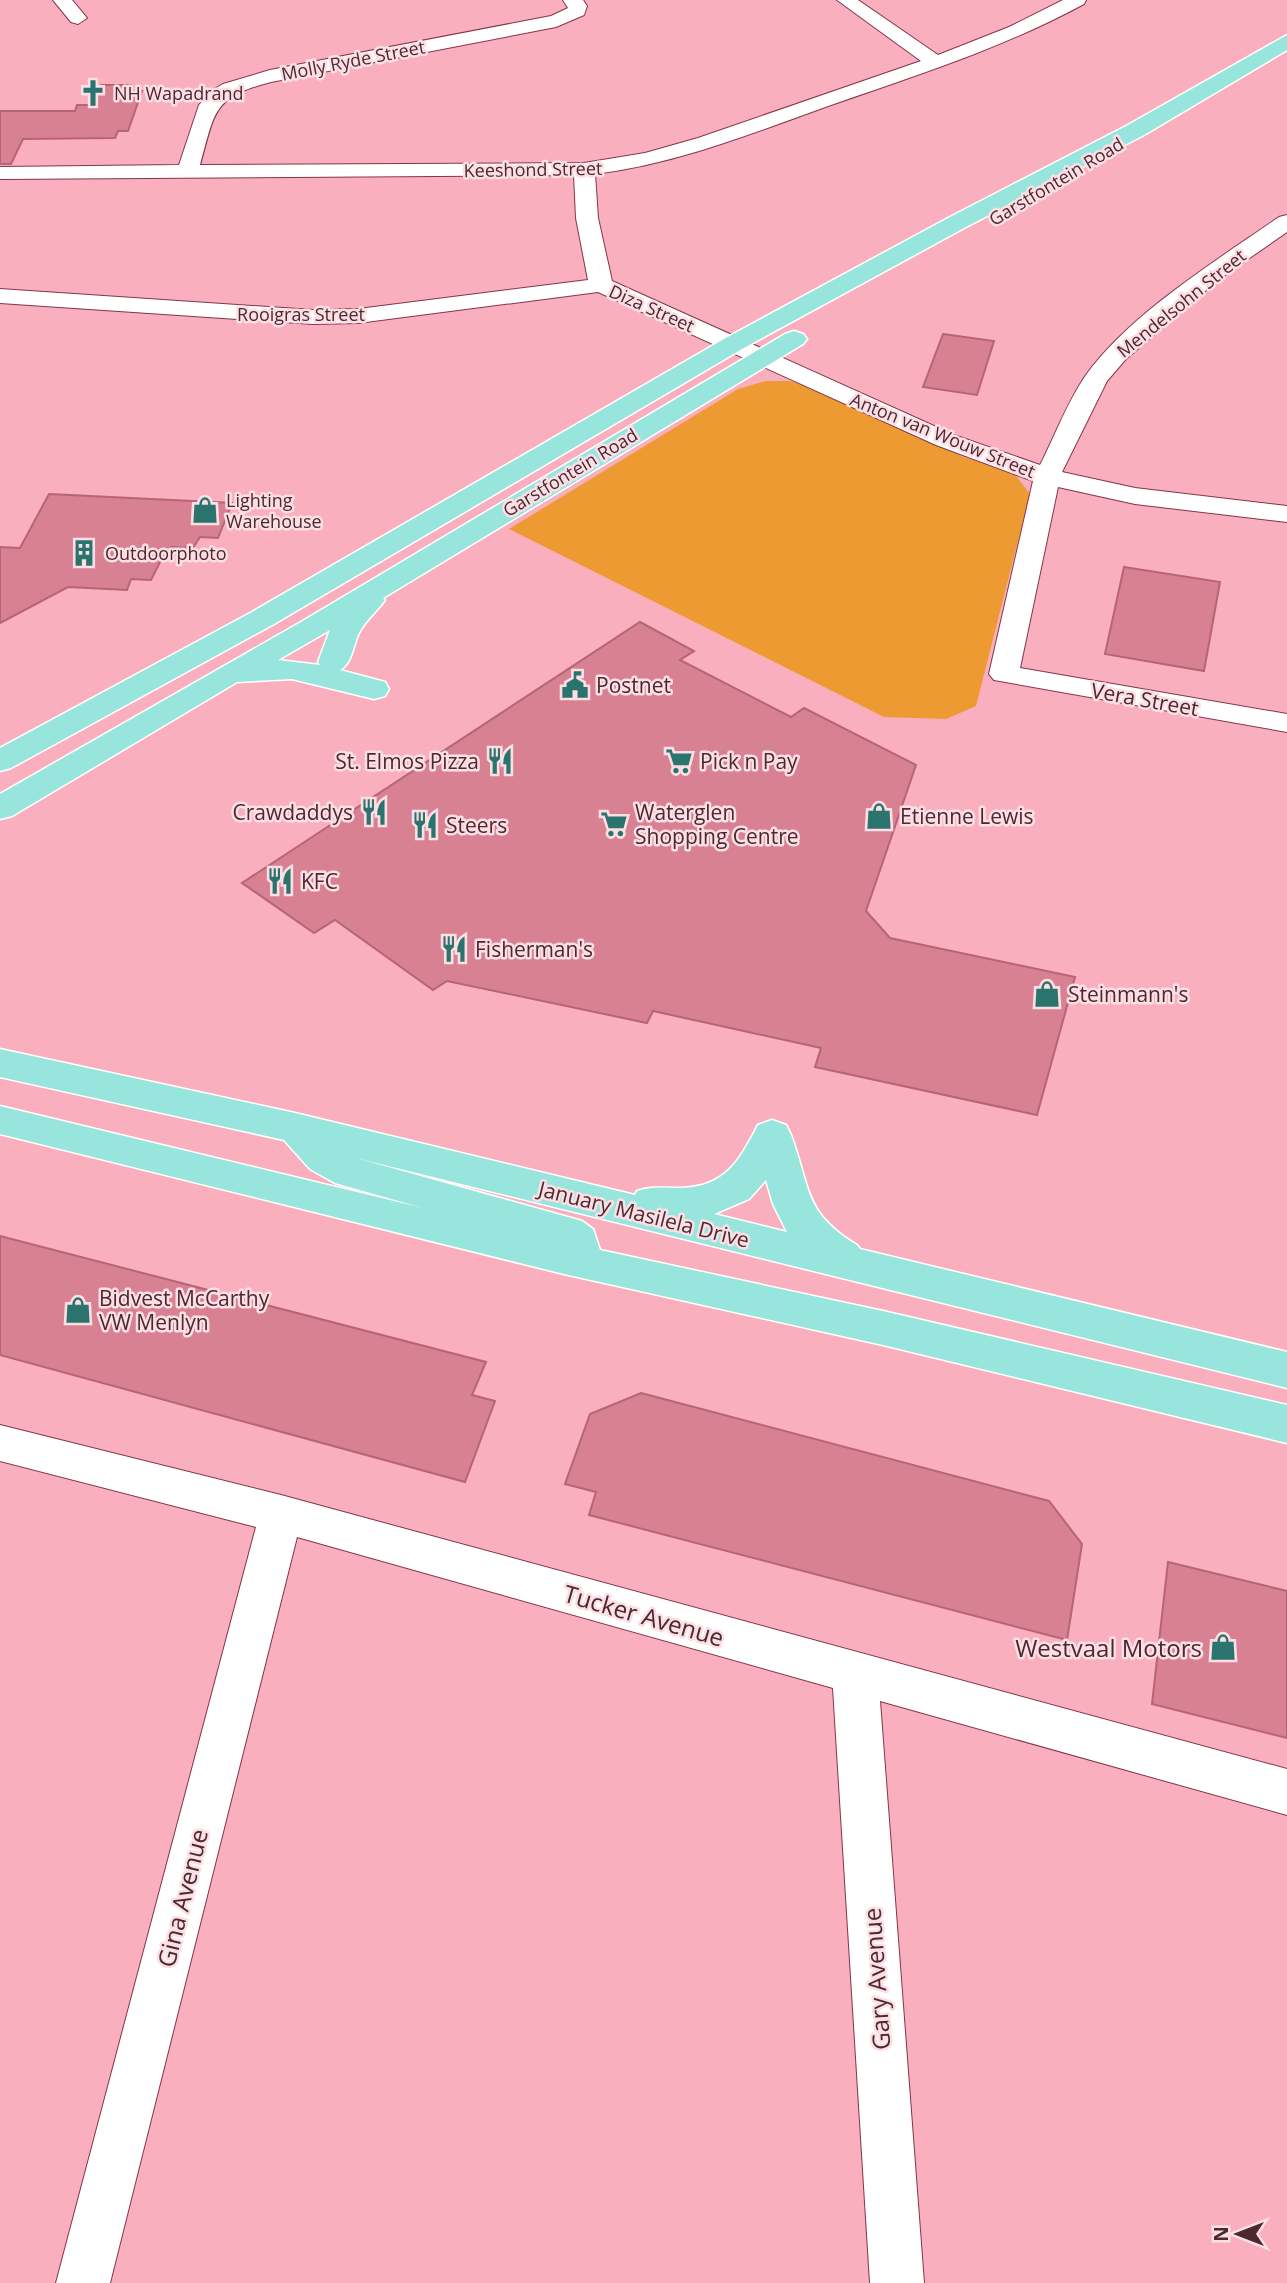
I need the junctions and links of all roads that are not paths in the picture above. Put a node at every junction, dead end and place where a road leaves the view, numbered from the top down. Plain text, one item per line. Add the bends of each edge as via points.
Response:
1 (62, 0) edge
2 (846, 0) edge
3 (1077, 0) edge
4 (572, 7) edge
5 (78, 18) dead end
6 (1287, 41) edge
7 (935, 62) junction
8 (1136, 130) junction
9 (583, 169) junction
10 (188, 170) junction
11 (0, 173) edge
12 (1287, 222) edge
13 (601, 285) junction
14 (0, 296) edge
15 (843, 310) dead end
16 (809, 331) dead end
17 (733, 344) junction
18 (763, 358) junction
19 (1047, 477) junction
20 (1287, 514) edge
21 (386, 582) junction
22 (333, 662) dead end
23 (1004, 674) joint
24 (209, 685) junction
25 (374, 689) dead end
26 (1287, 723) edge
27 (0, 761) edge
28 (0, 808) edge
29 (0, 1063) edge
30 (0, 1120) edge
31 (295, 1128) junction
32 (534, 1187) junction
33 (741, 1238) junction
34 (581, 1262) junction
35 (872, 1271) junction
36 (883, 1328) junction
37 (1287, 1370) edge
38 (1287, 1424) edge
39 (0, 1443) edge
40 (281, 1514) junction
41 (855, 1674) junction
42 (1287, 1792) edge
43 (83, 2283) edge
44 (897, 2283) edge

1 - 5 street
2 - 7 street
3 - 7 street, Keeshond Street via 1009,35
4 - 10 street, Molly Ryde Street via 556,21 238,83 220,91 209,105
6 - 8 main road, Garstfontein Road
7 - 9 street, Keeshond Street via 643,160
8 - 15 main road, Garstfontein Road
8 - 17 main road, Garstfontein Road
9 - 10 street, Keeshond Street
9 - 13 street, Diza Street via 587,218
10 - 11 street, Keeshond Street
12 - 19 street, Mendelsohn Street via 1210,275 1117,354 1088,392
13 - 14 street, Rooigras Street via 324,317
13 - 17 street, Diza Street
16 - 18 main road, Garstfontein Road
17 - 18 street, Anton van Wouw Street
17 - 27 main road, Garstfontein Road via 263,618
18 - 19 street, Anton van Wouw Street via 945,440
18 - 21 main road, Garstfontein Road
19 - 20 street, Anton van Wouw Street via 1136,496
19 - 23 street, Mendelsohn Street
21 - 22 main road via 346,628
21 - 24 main road, Garstfontein Road
23 - 26 street, Vera Street
24 - 25 main road via 248,672 292,670
24 - 28 main road, Garstfontein Road
29 - 31 main road, January Masilela Drive
30 - 34 main road
31 - 32 main road, January Masilela Drive
31 - 34 main road via 324,1158 349,1171 568,1231 579,1240
32 - 33 main road, January Masilela Drive
32 - 35 main road via 658,1203 699,1202 736,1187 770,1139 801,1224 822,1246
33 - 35 main road, January Masilela Drive
33 - 36 main road via 765,1268 785,1283
34 - 36 main road
35 - 37 main road, January Masilela Drive
36 - 38 main road
39 - 40 street, Tucker Avenue
40 - 41 street, Tucker Avenue
40 - 43 street, Gina Avenue
41 - 42 street, Tucker Avenue
41 - 44 street, Gary Avenue

